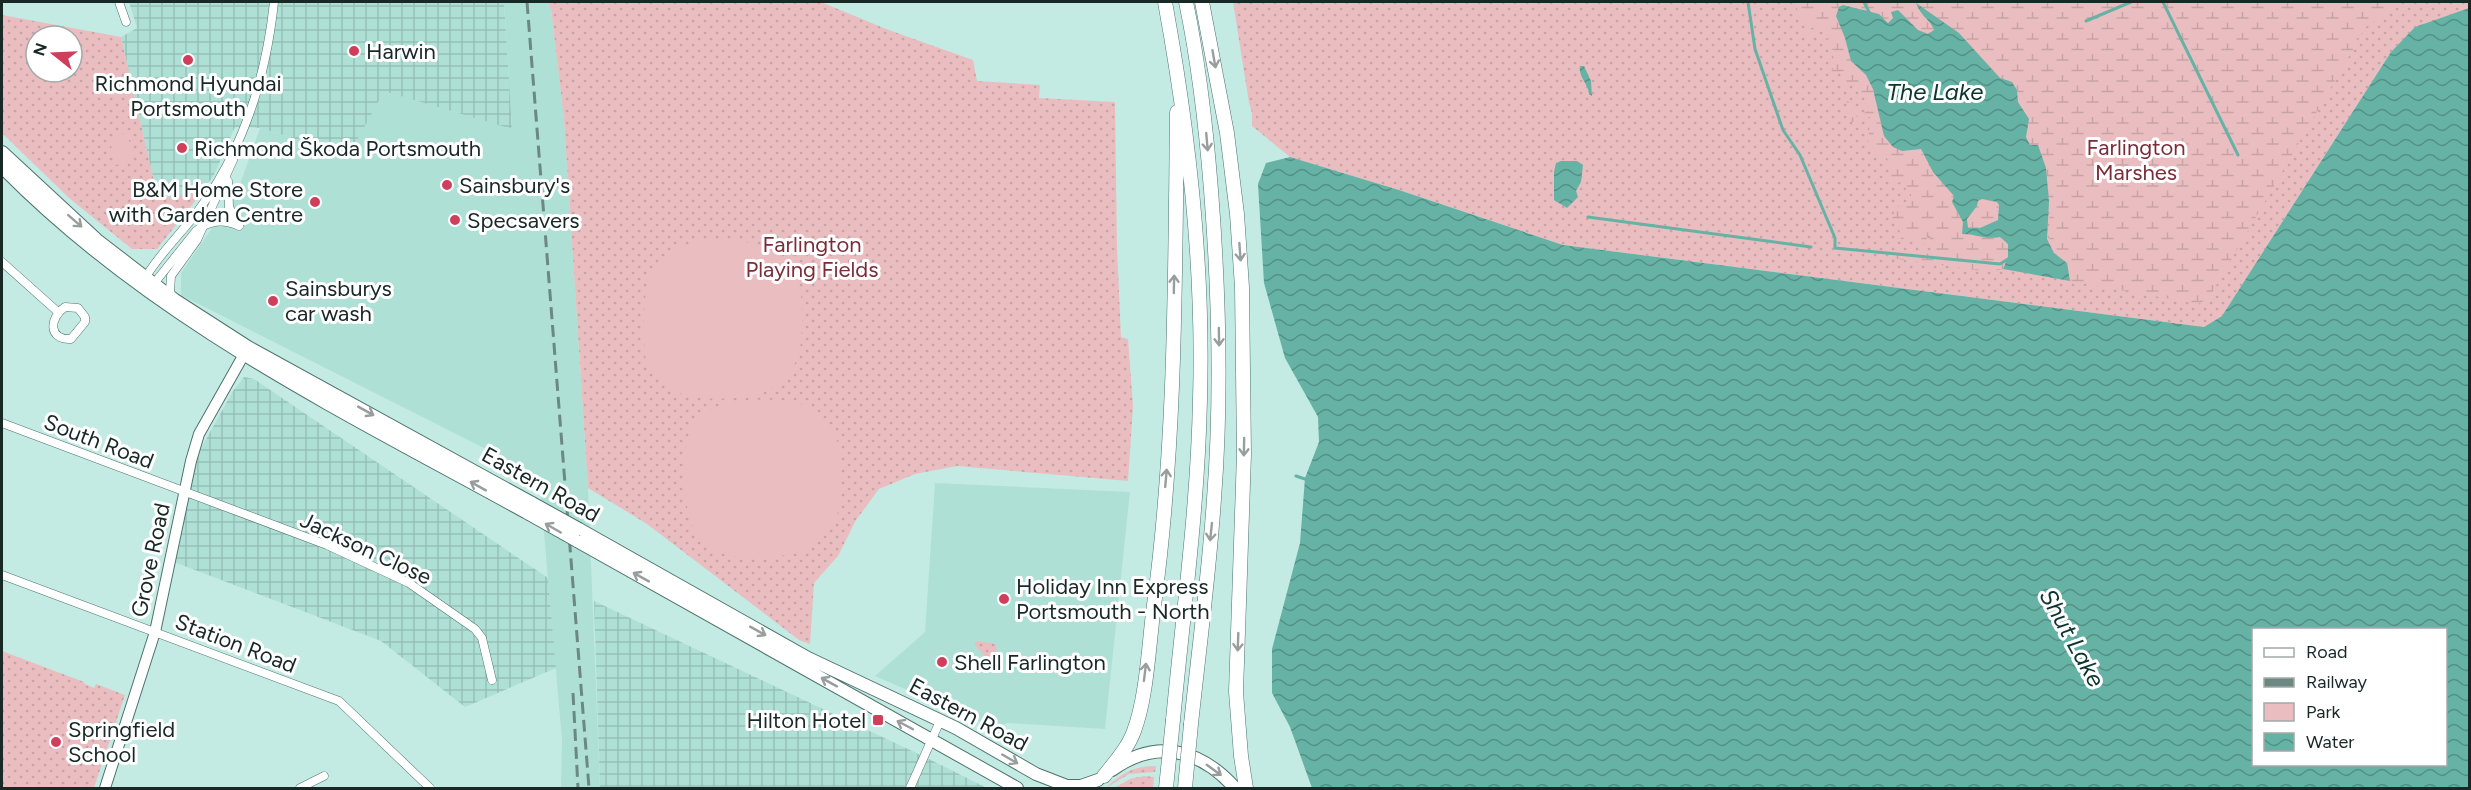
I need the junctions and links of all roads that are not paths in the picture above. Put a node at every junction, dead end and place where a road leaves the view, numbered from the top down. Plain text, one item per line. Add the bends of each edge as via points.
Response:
1 (118, 2) edge
2 (274, 2) edge
3 (1165, 2) edge
4 (1186, 2) edge
5 (1202, 2) edge
6 (126, 22) dead end
7 (1177, 68) junction
8 (235, 150) junction
9 (2, 152) edge
10 (232, 165) junction
11 (2, 167) edge
12 (212, 209) junction
13 (199, 210) junction
14 (233, 215) junction
15 (204, 224) junction
16 (2, 262) edge
17 (147, 284) junction
18 (175, 300) junction
19 (58, 312) junction
20 (246, 351) junction
21 (2, 423) edge
22 (184, 492) junction
23 (578, 535) junction
24 (2, 575) edge
25 (155, 632) junction
26 (492, 680) dead end
27 (940, 721) junction
28 (931, 738) junction
29 (324, 776) dead end
30 (1098, 782) edge
31 (305, 787) edge
32 (105, 789) edge
33 (430, 789) edge
34 (910, 789) edge
35 (1017, 789) edge
36 (1166, 789) edge
37 (1185, 789) edge
38 (1235, 789) edge
39 (1246, 789) edge

1 - 6 street
2 - 8 street via 258,90
3 - 7 highway
4 -> 37 highway, bridge via 1206,130 1218,270 1220,386 1214,499
5 -> 39 highway via 1238,214 1244,454 1236,692
30 -> 7 highway via 1135,730 1157,580 1172,408
7 - 36 highway, bridge via 1192,173 1201,317 1200,399 1196,484
8 - 10 street
8 - 13 street
9 -> 17 main road, Eastern Road
10 - 12 street
10 - 14 street via 227,195
11 - 17 main road, Eastern Road via 82,242
12 - 13 street
12 - 14 street
12 - 15 street
13 - 17 street
14 - 15 street via 238,226 222,220
15 - 17 street
15 - 18 street via 171,276 170,291
16 - 19 street
17 - 18 main road, Eastern Road
17 - 20 main road, Eastern Road
18 - 20 main road, Eastern Road
19 - 19 street via 53,320 55,333 71,339 85,321 83,312 72,307
20 - 22 street, Grove Road via 199,434
20 - 23 main road, Eastern Road, bridge
21 - 22 street, South Road
22 - 25 street, Grove Road
22 - 26 street, Jackson Close via 327,546 409,583 475,629 482,638
23 -> 27 main road, Eastern Road via 829,670
28 -> 23 main road, Eastern Road
24 - 25 street, Station Road
25 - 32 street, Grove Road
25 - 33 street, Station Road via 339,701
27 - 28 street
27 -> 30 main road, Eastern Road via 1050,781 1074,786
28 - 34 street
28 - 35 main road, Eastern Road
29 - 31 street
30 -> 38 main road via 1124,761 1172,750 1210,767

